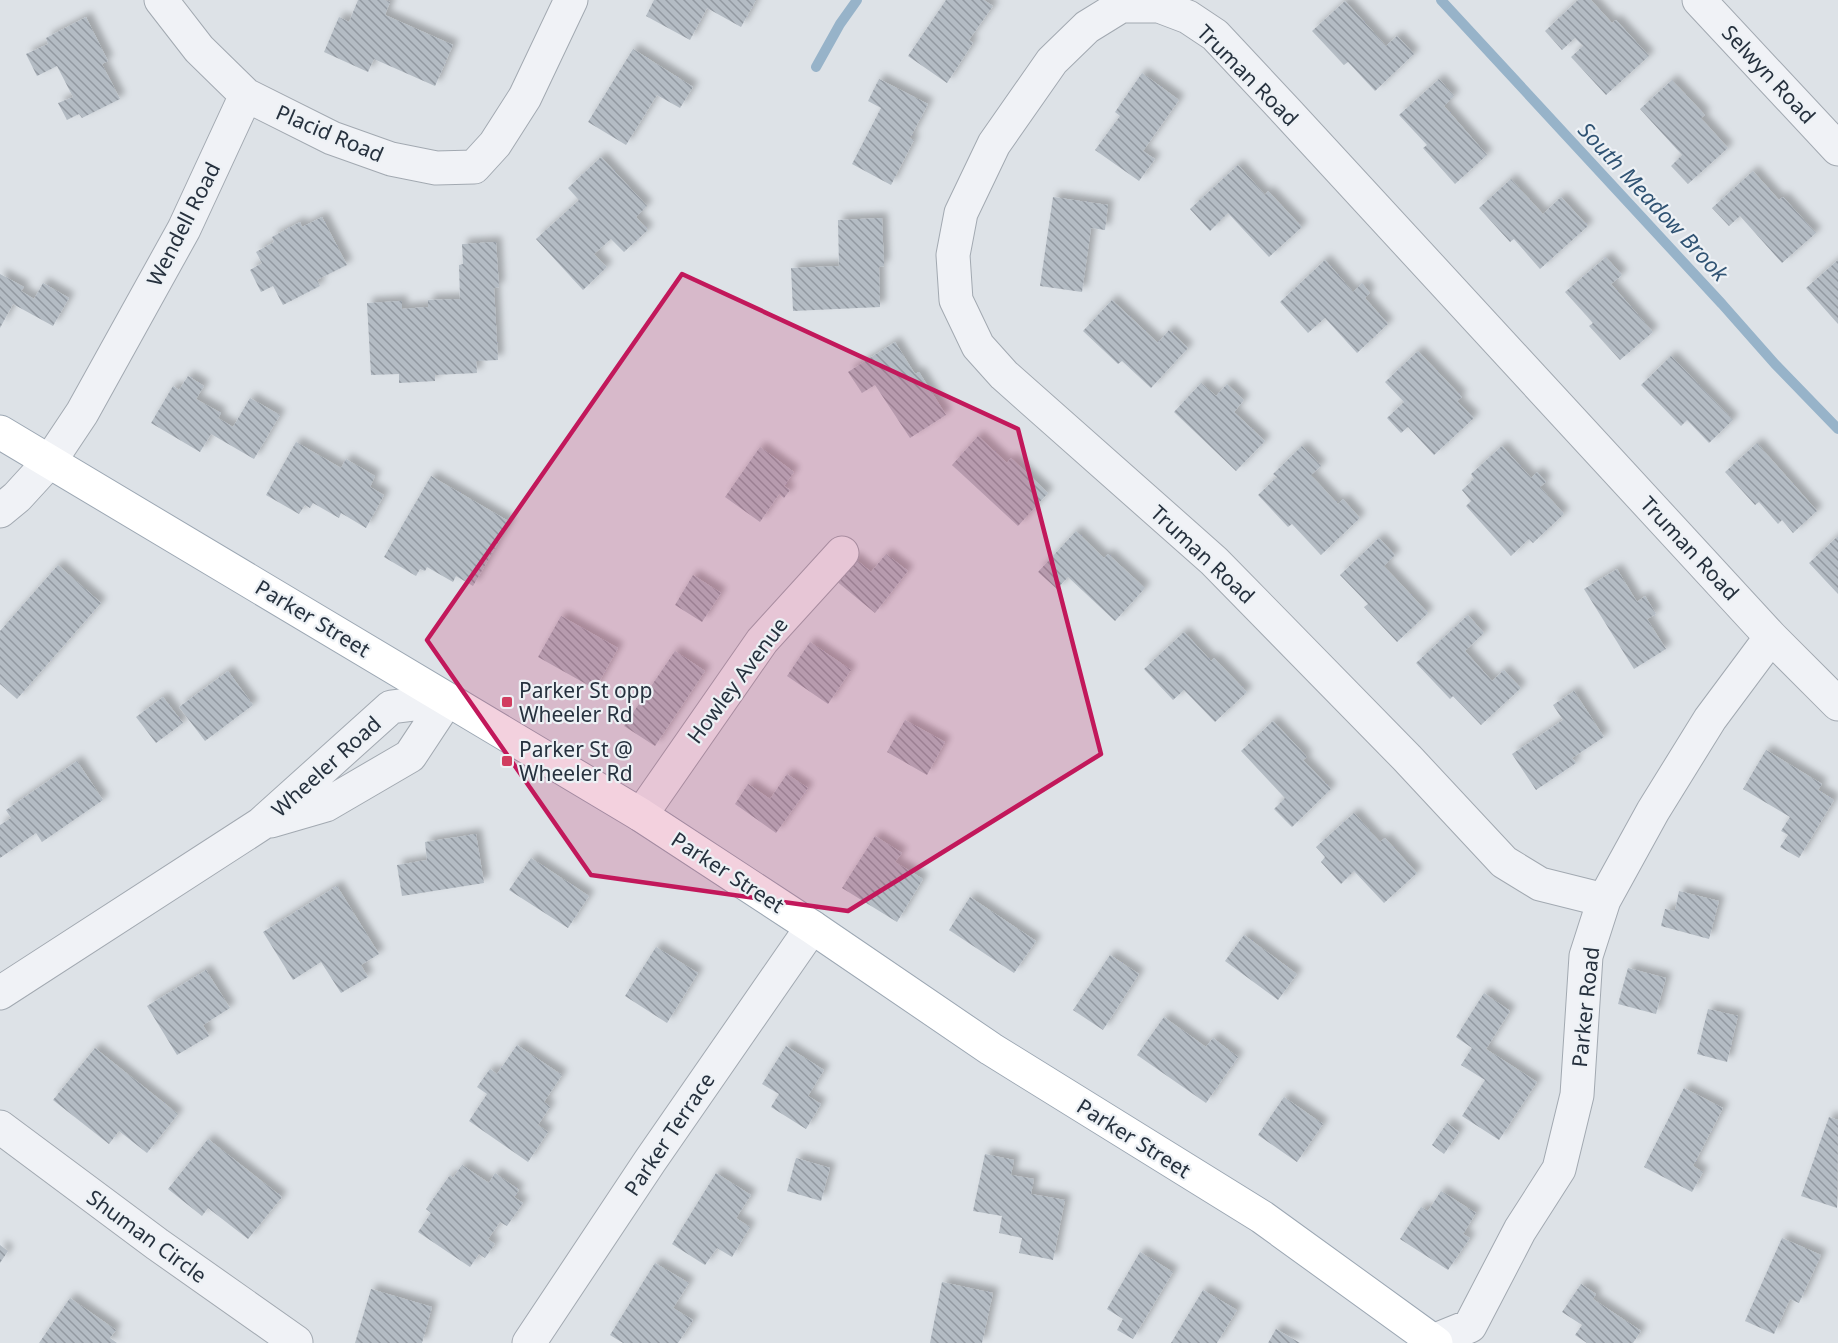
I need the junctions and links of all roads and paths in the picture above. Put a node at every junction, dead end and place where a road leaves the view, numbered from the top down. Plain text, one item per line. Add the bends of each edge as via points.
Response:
1 (161, 0) edge
2 (571, 0) edge
3 (1699, 0) edge
4 (246, 95) junction
5 (1837, 146) edge
6 (0, 432) edge
7 (50, 461) junction
8 (0, 511) edge
9 (842, 553) dead end
10 (1771, 637) junction
11 (447, 700) junction
12 (1838, 704) edge
13 (641, 815) junction
14 (261, 824) junction
15 (1604, 900) junction
16 (812, 927) junction
17 (0, 993) edge
18 (0, 1127) edge
19 (296, 1342) edge
20 (1432, 1342) edge
21 (529, 1343) edge

1 - 4 street via 199,50
2 - 4 street, Placid Road via 525,98 495,144 474,167 436,168 391,159 332,138
3 - 5 street, Selwyn Road
4 - 7 street, Wendell Road via 184,229 82,413
6 - 7 main road, Parker Street
7 - 8 street, Wendell Road
7 - 11 main road, Parker Street
9 - 13 street, Howley Avenue via 762,641
10 - 12 street, Truman Road
10 - 15 street, Parker Road via 1710,719
10 - 15 street, Truman Road via 1215,35 1188,17 1159,6 1121,6 1087,27 1052,61 994,144 961,213 952,255 956,300 978,346 1005,375 1214,561 1504,862 1540,884
11 - 13 main road, Parker Street
11 - 14 street, Wheeler Road via 391,707
11 - 14 street, Wheeler Road via 410,756 326,805
13 - 16 main road, Parker Street
14 - 17 street, Wheeler Road
15 - 20 street, Parker Road via 1586,956 1576,1095 1559,1169 1520,1230 1470,1326
16 - 20 main road, Parker Street via 991,1048 1262,1217
16 - 21 street, Parker Terrace
18 - 19 street, Shuman Circle

